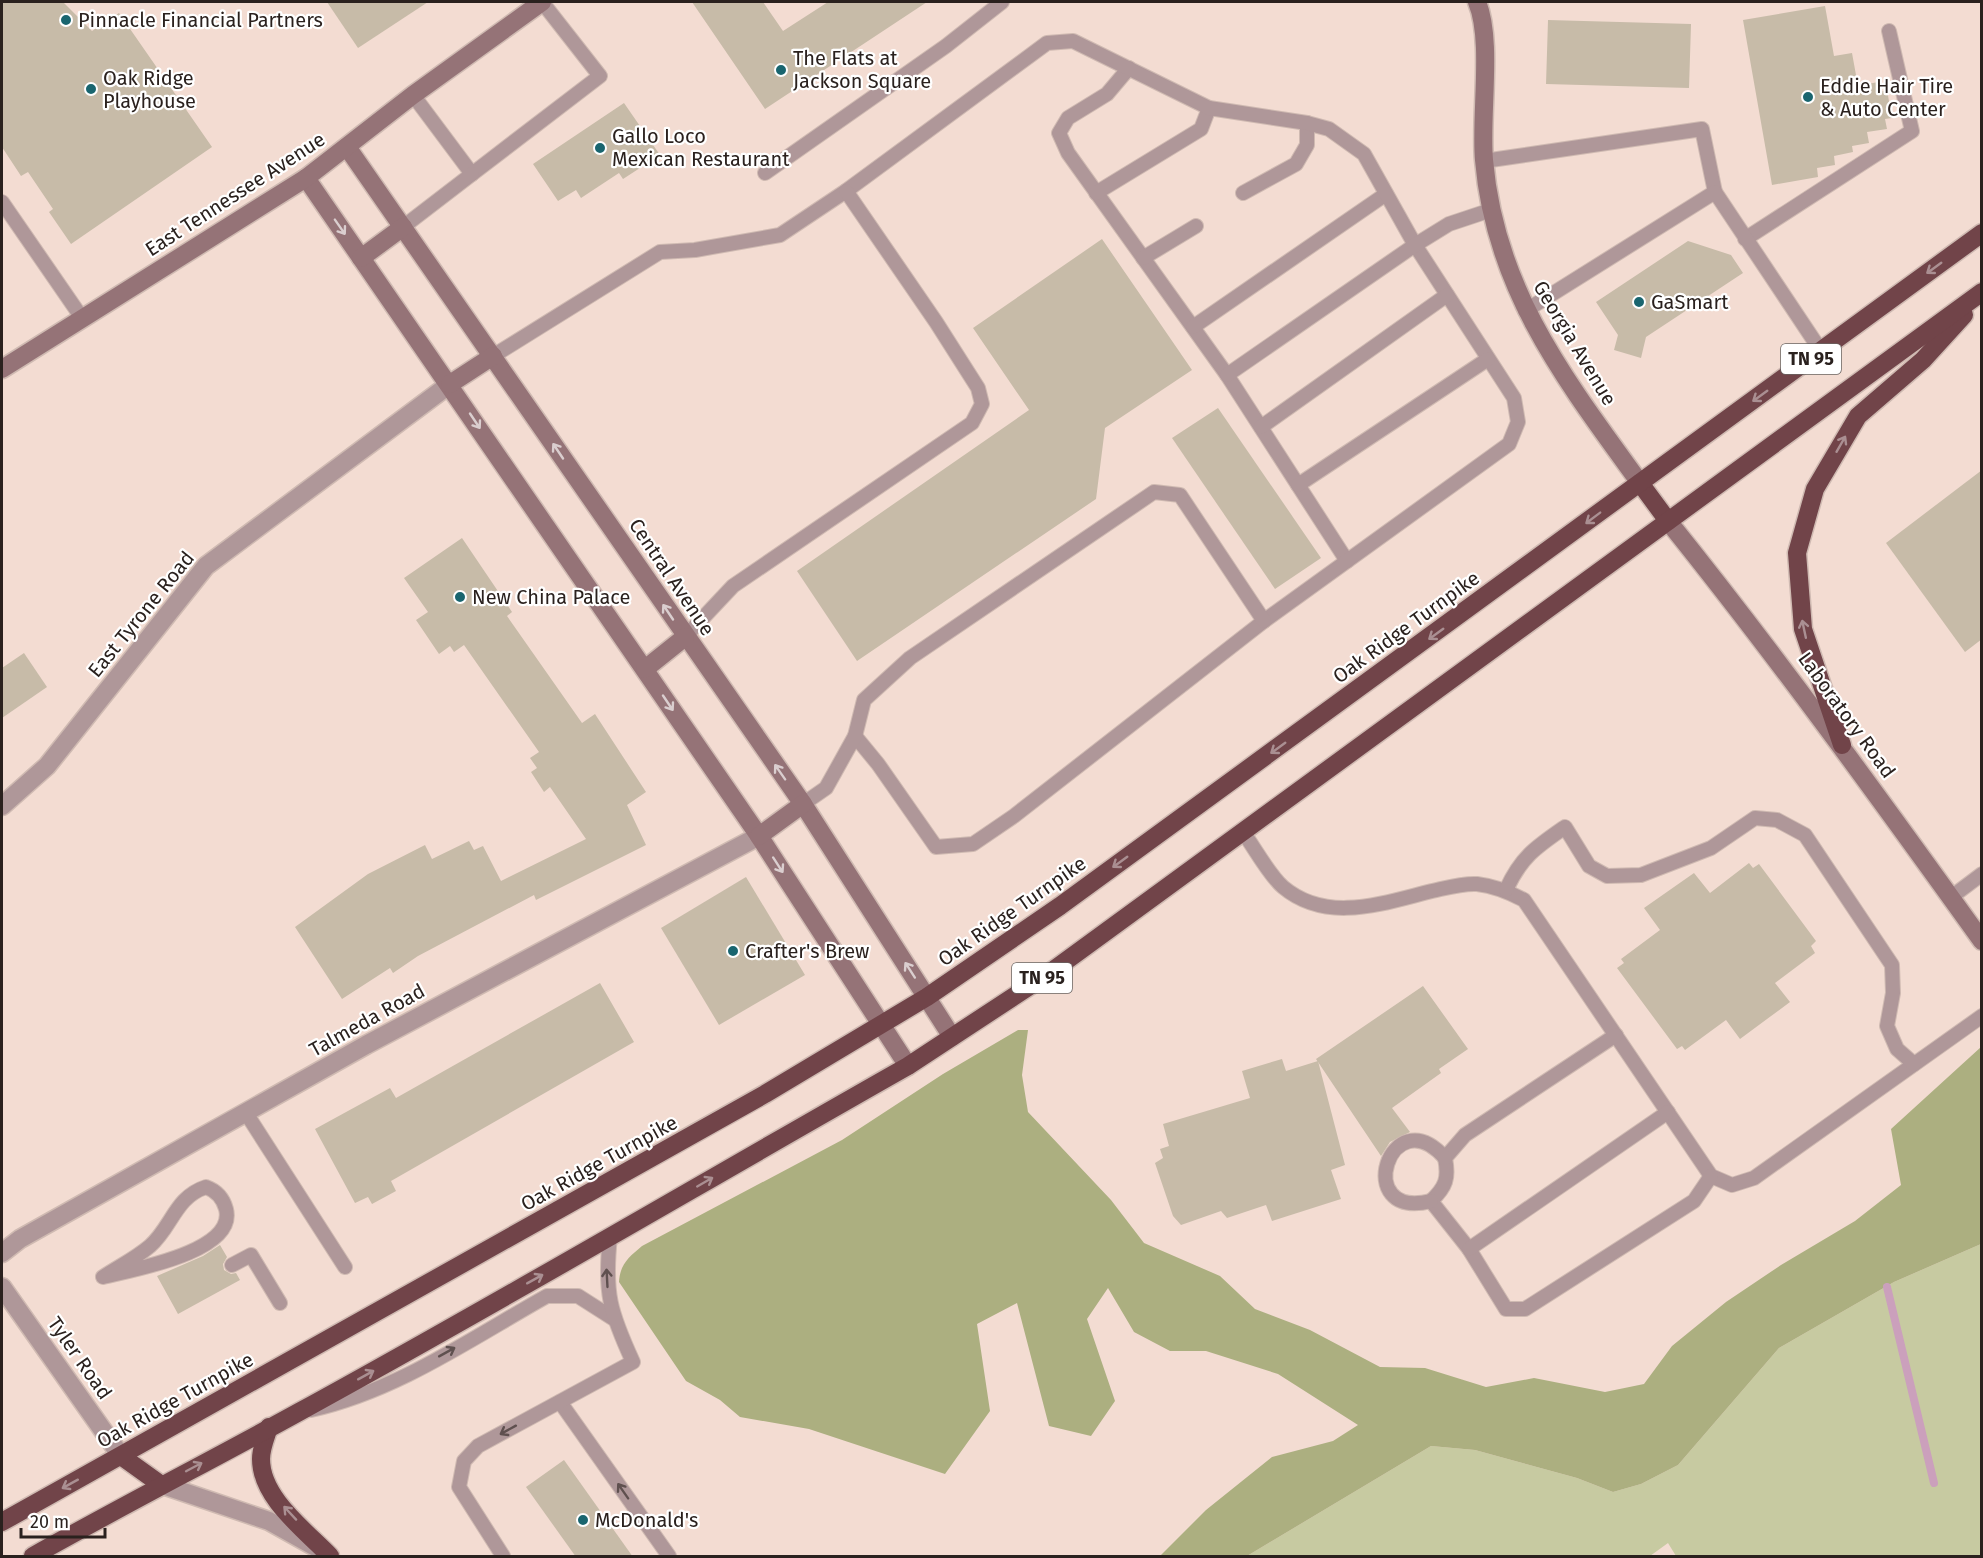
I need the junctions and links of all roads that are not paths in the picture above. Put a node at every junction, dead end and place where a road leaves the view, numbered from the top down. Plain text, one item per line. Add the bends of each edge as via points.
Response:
1 (542, 2) edge
2 (1002, 2) edge
3 (1477, 2) edge
4 (1889, 31) dead end
5 (1130, 69) junction
6 (413, 95) junction
7 (1209, 108) junction
8 (1307, 123) junction
9 (347, 147) junction
10 (1484, 161) junction
11 (765, 173) dead end
12 (472, 174) junction
13 (306, 178) junction
14 (846, 190) junction
15 (1715, 192) junction
16 (1096, 193) junction
17 (1243, 193) dead end
18 (1386, 194) junction
19 (2, 202) edge
20 (1491, 210) junction
21 (1196, 226) dead end
22 (403, 227) junction
23 (1982, 234) edge
24 (1744, 239) junction
25 (1415, 245) junction
26 (361, 258) junction
27 (1143, 258) junction
28 (1447, 295) junction
29 (1982, 295) edge
30 (1525, 311) junction
31 (82, 318) junction
32 (1193, 327) junction
33 (1821, 351) junction
34 (493, 356) junction
35 (1488, 359) junction
36 (2, 369) edge
37 (1227, 375) junction
38 (450, 384) junction
39 (1261, 427) junction
40 (1640, 483) junction
41 (1298, 485) junction
42 (1668, 521) junction
43 (1347, 561) junction
44 (1264, 621) junction
45 (685, 637) junction
46 (645, 669) junction
47 (855, 736) junction
48 (1842, 745) junction
49 (803, 804) junction
50 (2, 806) edge
51 (1242, 832) junction
52 (759, 836) junction
53 (1982, 874) edge
54 (1506, 890) junction
55 (1950, 898) junction
56 (1982, 941) edge
57 (927, 997) junction
58 (1982, 1016) edge
59 (880, 1024) junction
60 (1616, 1035) junction
61 (952, 1037) junction
62 (1914, 1064) junction
63 (908, 1066) junction
64 (1668, 1112) junction
65 (246, 1113) junction
66 (1444, 1158) junction
67 (1711, 1176) junction
68 (1431, 1201) junction
69 (610, 1237) junction
70 (1469, 1249) junction
71 (2, 1253) edge
72 (232, 1265) dead end
73 (345, 1267) dead end
74 (103, 1277) joint
75 (2, 1287) edge
76 (280, 1303) dead end
77 (614, 1319) junction
78 (560, 1402) junction
79 (297, 1413) junction
80 (269, 1427) junction
81 (121, 1456) junction
82 (160, 1484) junction
83 (2, 1522) edge
84 (330, 1556) edge
85 (33, 1557) edge
86 (503, 1557) edge
87 (669, 1557) edge

1 - 6 street, East Tennessee Avenue
1 - 12 lane via 600,76
2 - 11 lane
3 - 10 street, Georgia Avenue via 1482,13 1485,67
4 - 24 lane via 1912,131
5 - 7 lane
5 - 14 lane via 1073,41 1047,42
5 - 16 lane via 1107,94 1068,118 1059,133
6 - 9 street, East Tennessee Avenue
6 - 12 lane
7 - 8 lane
7 - 16 lane via 1201,129
8 - 17 lane via 1307,145 1296,164
8 - 18 lane via 1329,129 1364,154
9 - 13 street, East Tennessee Avenue
9 - 22 street, Central Avenue
10 - 15 lane via 1702,129
10 - 20 street, Georgia Avenue
12 - 22 lane
13 -> 26 street
13 - 31 street, East Tennessee Avenue
14 - 34 lane via 780,235 660,252
14 - 45 lane via 942,331 978,388 982,404 972,423 733,586
15 - 24 lane
15 - 30 lane
16 - 27 lane
18 - 25 lane
18 - 32 lane
19 - 31 lane
20 - 25 lane via 1449,224
20 - 30 street, Georgia Avenue via 1505,261
21 - 27 lane
22 - 26 street
22 - 34 street, Central Avenue
23 -> 33 highway, Oak Ridge Turnpike / TN 95
24 - 33 lane
25 - 28 lane
25 - 37 lane
26 - 38 street
27 - 32 lane
28 - 35 lane
28 - 39 lane
29 - 42 highway, TN 95
48 -> 29 highway via 1803,630 1797,553 1815,489 1858,417 1923,360
30 - 40 street, Georgia Avenue via 1580,399
31 - 36 street, East Tennessee Avenue
32 - 37 lane
33 -> 40 highway, Oak Ridge Turnpike / TN 95
34 - 38 street
45 -> 34 street, Central Avenue
35 - 41 lane
35 - 43 lane via 1514,398 1518,422 1509,444
37 - 39 lane
38 -> 46 street
38 - 50 street, East Tyrone Road via 206,566 47,766
39 - 41 lane
40 - 42 highway
40 -> 57 highway, Oak Ridge Turnpike / TN 95 via 1069,900
41 - 43 lane
42 - 48 street, Laboratory Road
42 - 51 highway, TN 95
43 - 44 lane
44 - 47 lane via 973,844 936,847
44 - 47 lane via 1180,495 1154,492 910,658 864,700
45 - 46 street
49 -> 45 street, Central Avenue
46 -> 52 street
47 - 49 lane via 826,788
48 - 55 street, Laboratory Road
49 - 52 street
57 -> 49 street, Central Avenue
51 - 54 lane via 1283,887 1335,909 1364,908 1475,884
51 - 61 highway, TN 95 via 1048,974
52 -> 59 street
52 - 65 street, Talmeda Road
53 - 55 lane
54 - 60 lane via 1524,900
54 - 62 lane via 1525,857 1565,827 1589,866 1607,876 1641,875 1711,849 1755,818 1777,820 1805,835 1892,965 1893,993 1887,1026 1897,1049
55 - 56 street, Laboratory Road
57 - 59 highway, Oak Ridge Turnpike / TN 95
57 - 61 street, Central Avenue
58 - 62 lane
59 - 63 street
59 - 81 highway, Oak Ridge Turnpike / TN 95 via 729,1115
60 - 64 lane
60 - 66 lane via 1465,1135
61 - 63 highway, TN 95
62 - 67 lane via 1754,1178 1732,1185
69 -> 63 highway, TN 95
64 - 67 lane
64 - 70 lane
65 - 71 street, Talmeda Road via 20,1239
65 - 73 lane
66 - 68 lane via 1448,1174 1443,1190
66 - 68 lane via 1434,1145 1418,1140 1402,1144 1389,1155 1384,1171 1388,1188 1399,1200 1415,1205
67 - 70 lane via 1694,1201 1525,1309 1506,1309
68 - 70 lane
77 -> 69 lane via 606,1277
79 -> 69 highway, TN 95
72 - 76 lane via 251,1255
74 - 74 lane via 150,1246 194,1191 206,1187 224,1201 226,1226 217,1236 188,1254
75 - 81 street, Tyler Road
77 - 78 lane via 633,1362
79 -> 77 lane via 382,1389 548,1296 578,1296
78 -> 86 lane via 478,1446 464,1461 459,1487
87 -> 78 lane
79 - 80 highway, TN 95
82 -> 80 highway, TN 95
84 -> 80 highway via 270,1489 261,1455
81 - 82 highway
81 -> 83 highway, Oak Ridge Turnpike / TN 95
82 - 84 street via 269,1521
82 - 85 highway, TN 95

